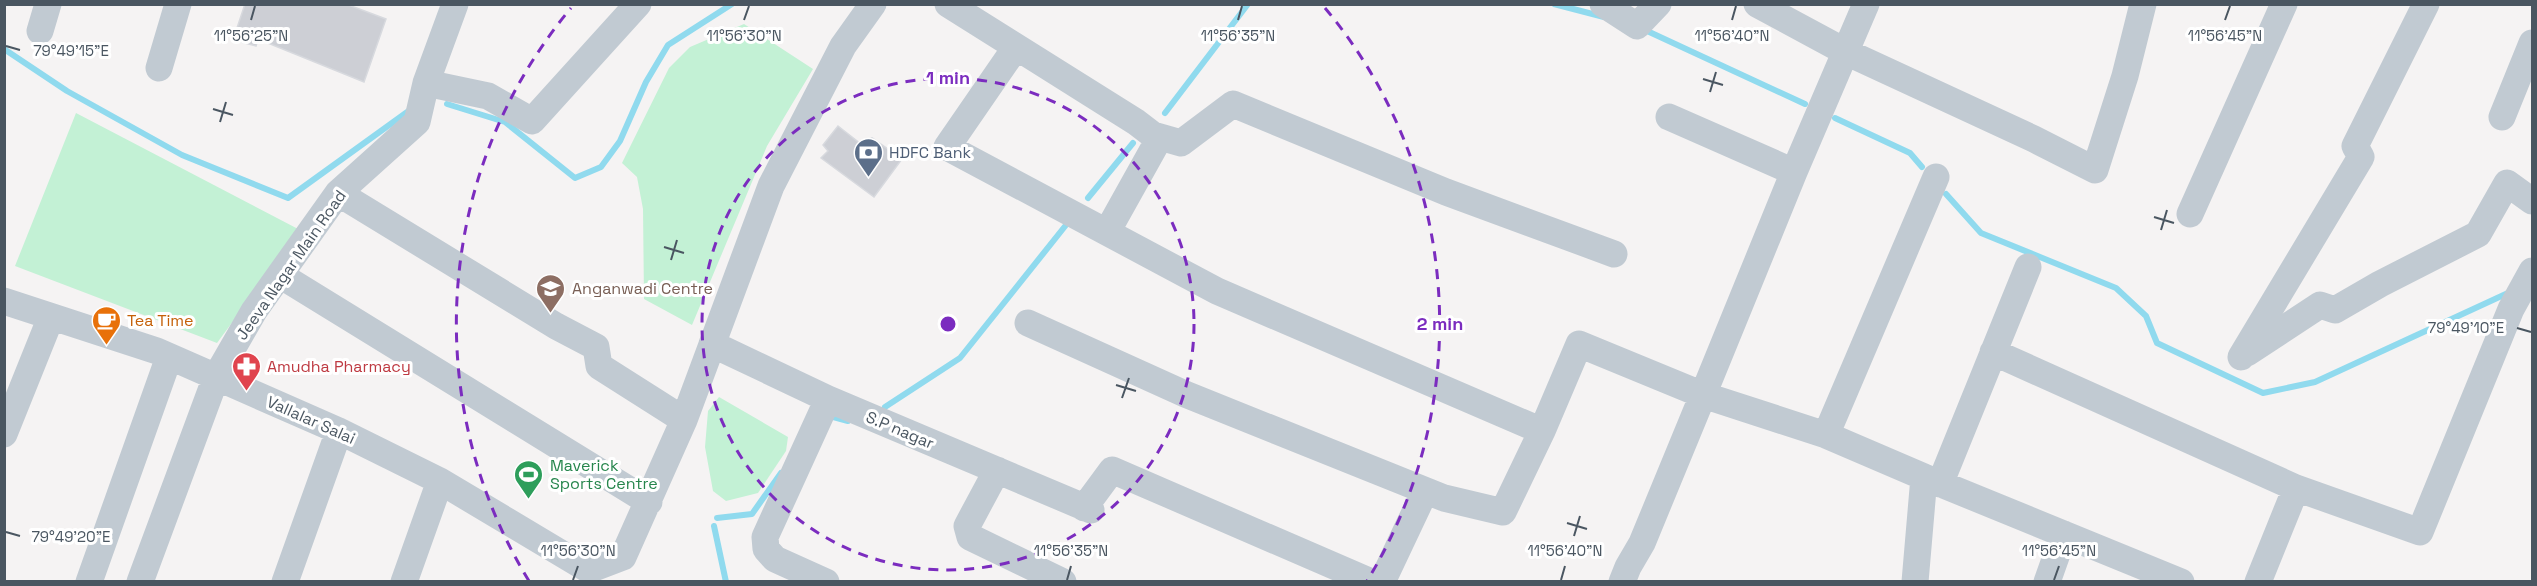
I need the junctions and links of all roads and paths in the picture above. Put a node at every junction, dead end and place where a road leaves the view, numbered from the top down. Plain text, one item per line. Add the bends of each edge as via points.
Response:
1 (48, 4) edge
2 (178, 4) edge
3 (455, 4) edge
4 (638, 4) edge
5 (873, 4) edge
6 (948, 4) edge
7 (1603, 4) edge
8 (1658, 4) edge
9 (1757, 4) edge
10 (1866, 4) edge
11 (2143, 4) edge
12 (2284, 4) edge
13 (2426, 4) edge
14 (40, 31) dead end
15 (2532, 43) edge
16 (1016, 47) junction
17 (1846, 52) junction
18 (159, 68) dead end
19 (426, 83) junction
20 (1669, 117) dead end
21 (2502, 117) dead end
22 (1160, 137) junction
23 (1794, 172) junction
24 (1936, 177) dead end
25 (338, 193) junction
26 (2532, 201) edge
27 (2190, 214) dead end
28 (1107, 232) junction
29 (1614, 254) dead end
30 (2028, 267) dead end
31 (2532, 271) edge
32 (280, 275) junction
33 (4, 301) edge
34 (51, 316) junction
35 (1028, 324) dead end
36 (712, 344) junction
37 (1994, 352) junction
38 (170, 357) junction
39 (216, 377) junction
40 (1703, 395) junction
41 (828, 399) junction
42 (684, 420) junction
43 (339, 430) junction
44 (1542, 431) junction
45 (4, 434) edge
46 (1826, 435) junction
47 (997, 470) junction
48 (440, 481) junction
49 (1932, 481) junction
50 (2296, 488) junction
51 (1425, 490) junction
52 (649, 502) junction
53 (2064, 534) junction
54 (586, 576) edge
55 (89, 582) edge
56 (140, 582) edge
57 (285, 582) edge
58 (404, 582) edge
59 (826, 582) edge
60 (1063, 582) edge
61 (1371, 582) edge
62 (1382, 582) edge
63 (1622, 582) edge
64 (1915, 582) edge
65 (2047, 582) edge
66 (2181, 582) edge
67 (2258, 582) edge

1 - 14 street
2 - 18 street
3 - 19 street, Jeeva Nagar Main Road
4 - 19 street via 532,121 488,96
5 - 36 street via 843,46 771,186
6 - 16 street
7 - 8 street via 1637,26
9 - 17 street
10 - 17 street
11 - 17 street via 2095,170
12 - 27 street
13 - 26 street via 2355,146 2361,158 2241,357 2320,305 2335,309 2478,234 2507,183
15 - 21 street
16 - 22 street
16 - 28 street via 947,147
17 - 23 street
19 - 25 street, Jeeva Nagar Main Road via 417,122
20 - 23 street
22 - 28 street
22 - 29 street via 1181,143 1233,104 1446,192
23 - 40 street
24 - 46 street
25 - 32 street, Jeeva Nagar Main Road
25 - 42 street via 596,348 599,366
28 - 44 street via 1217,291
30 - 37 street
31 - 50 street via 2511,309 2420,532
32 - 39 street, Jeeva Nagar Main Road
32 - 52 street
33 - 34 street, Vallalar Salai
34 - 38 street, Vallalar Salai
34 - 45 street
35 - 51 street via 1185,394
36 - 41 street, S.P nagar
36 - 42 street
37 - 49 street
37 - 50 street
38 - 39 street, Vallalar Salai
38 - 55 street
39 - 43 street, Vallalar Salai
39 - 56 street, Jeeva Nagar Main Road
40 - 44 street via 1579,344
40 - 46 street
40 - 63 street
41 - 47 street, S.P nagar
41 - 59 street via 765,537 765,549 775,559
42 - 52 street
43 - 48 street, Vallalar Salai
43 - 57 street
44 - 51 street via 1503,512
46 - 49 street
47 - 60 street via 967,526 970,537
47 - 61 street, S.P nagar via 1087,509 1112,470
48 - 54 street, Vallalar Salai
48 - 58 street
49 - 53 street
49 - 64 street
50 - 67 street
51 - 62 street
52 - 54 street via 623,557
53 - 65 street
53 - 66 street

